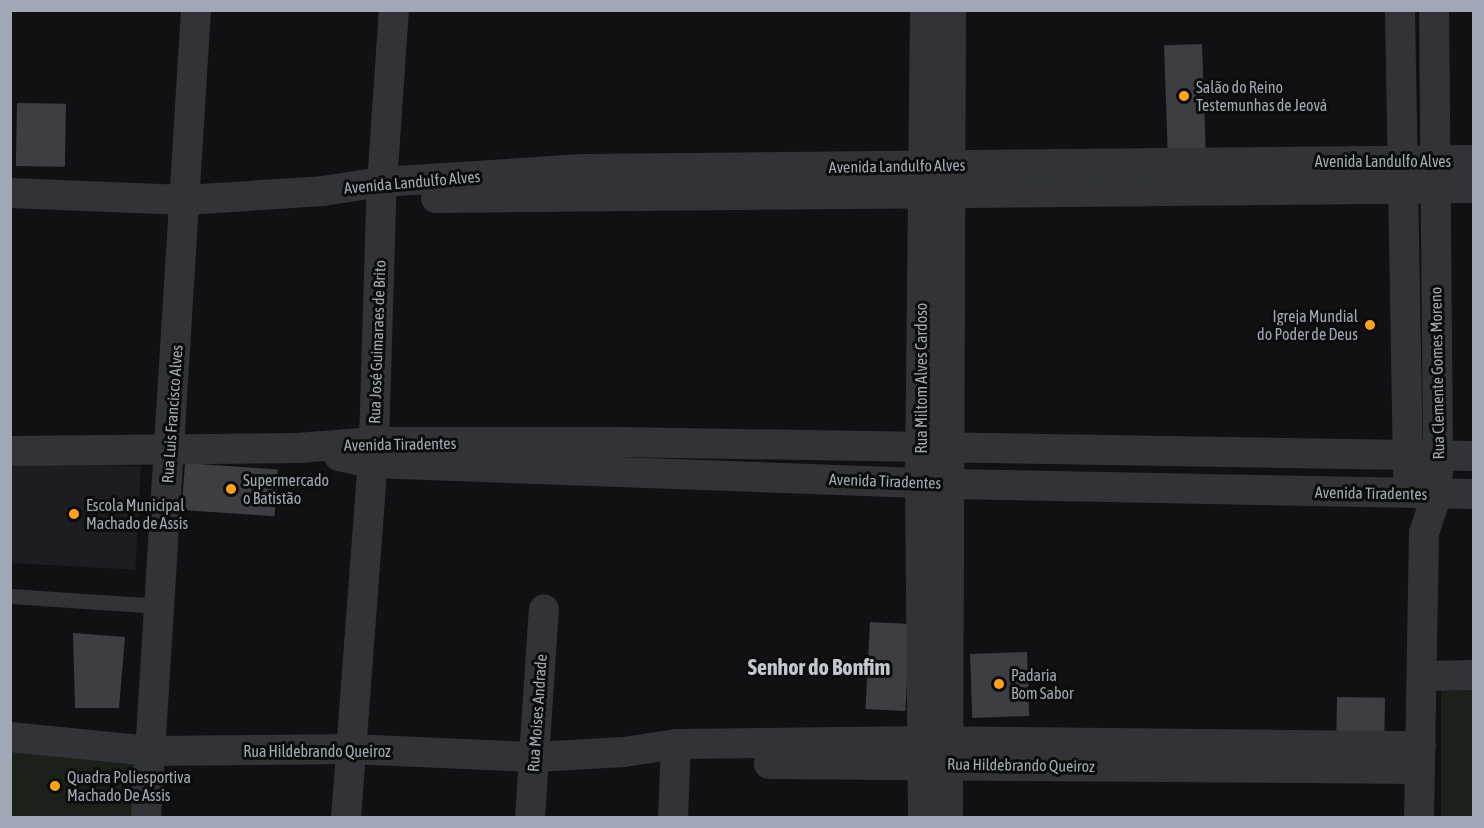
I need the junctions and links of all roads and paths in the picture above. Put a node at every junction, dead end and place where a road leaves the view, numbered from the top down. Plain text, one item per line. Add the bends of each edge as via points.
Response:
1 (196, 10) edge
2 (394, 10) edge
3 (925, 10) edge
4 (951, 10) edge
5 (1400, 10) edge
6 (1434, 10) edge
7 (1404, 160) junction
8 (1473, 160) edge
9 (1436, 174) junction
10 (935, 180) junction
11 (1473, 188) edge
12 (382, 190) junction
13 (1405, 191) junction
14 (10, 193) edge
15 (185, 200) junction
16 (170, 448) junction
17 (935, 450) junction
18 (10, 451) edge
19 (373, 452) junction
20 (1408, 455) junction
21 (619, 456) junction
22 (1438, 456) junction
23 (1473, 456) edge
24 (934, 484) junction
25 (1407, 493) junction
26 (1437, 494) junction
27 (1473, 494) edge
28 (1424, 532) junction
29 (10, 596) edge
30 (160, 606) junction
31 (544, 609) dead end
32 (1473, 675) edge
33 (1422, 676) junction
34 (10, 737) edge
35 (349, 750) junction
36 (150, 751) junction
37 (935, 752) junction
38 (675, 754) junction
39 (534, 757) junction
40 (1420, 758) junction
41 (146, 818) edge
42 (346, 818) edge
43 (530, 818) edge
44 (673, 818) edge
45 (923, 818) edge
46 (948, 818) edge
47 (1419, 818) edge

1 - 15 street, Rua Luis Francisco Alves
2 - 12 street, Rua José Guimaraes de Brito
3 - 10 street, Rua Miltom Alves Cardoso
4 - 10 street, Rua Miltom Alves Cardoso
5 - 7 street, Rua Clemente Gomes Moreno
6 - 9 street, Rua Clemente Gomes Moreno
7 - 9 street, Avenida Landulfo Alves
7 - 10 street, Avenida Landulfo Alves
7 - 13 street, Rua Clemente Gomes Moreno
8 - 9 street, Avenida Landulfo Alves
9 - 11 street, Avenida Landulfo Alves
9 - 13 street, Avenida Landulfo Alves
9 - 22 street, Rua Clemente Gomes Moreno
10 - 12 street, Avenida Landulfo Alves via 583,182
10 - 13 street, Avenida Landulfo Alves
10 - 17 street, Rua Miltom Alves Cardoso
12 - 15 street, Avenida Landulfo Alves
12 - 19 street, Rua José Guimaraes de Brito
13 - 20 street, Rua Clemente Gomes Moreno
14 - 15 street, Avenida Landulfo Alves
15 - 16 street, Rua Luis Francisco Alves
16 - 18 street, Avenida Tiradentes
16 - 19 street, Avenida Tiradentes
16 - 30 street, Rua Luis Francisco Alves
17 - 20 street, Avenida Tiradentes
17 - 21 street, Avenida Tiradentes
17 - 24 street, Rua Miltom Alves Cardoso
19 - 21 street, Avenida Tiradentes
19 - 35 street, Rua José Guimaraes de Brito
20 - 22 street, Avenida Tiradentes
20 - 25 street, Rua Clemente Gomes Moreno
21 - 24 street, Avenida Tiradentes
22 - 23 street, Avenida Tiradentes
22 - 26 street, Rua Clemente Gomes Moreno
24 - 25 street, Avenida Tiradentes
24 - 37 street, Rua Miltom Alves Cardoso
25 - 26 street, Avenida Tiradentes
25 - 28 street, Rua Clemente Gomes Moreno
26 - 27 street, Avenida Tiradentes
26 - 28 street, Rua Clemente Gomes Moreno
28 - 33 street
29 - 30 lane
30 - 36 street, Rua Luis Francisco Alves
31 - 39 street, Rua Moises Andrade
32 - 33 street
33 - 40 street
34 - 36 street, Rua Hildebrando Queiroz
35 - 36 street, Rua Hildebrando Queiroz
35 - 39 street, Rua Hildebrando Queiroz
35 - 42 street, Rua José Guimaraes de Brito
36 - 41 street, Rua Luis Francisco Alves
37 - 38 street, Rua Hildebrando Queiroz
37 - 40 street, Rua Hildebrando Queiroz
37 - 45 street, Rua Miltom Alves Cardoso
37 - 46 street, Rua Miltom Alves Cardoso
38 - 39 street, Rua Hildebrando Queiroz via 624,752
38 - 44 street
39 - 43 street, Rua Moises Andrade
40 - 47 street

